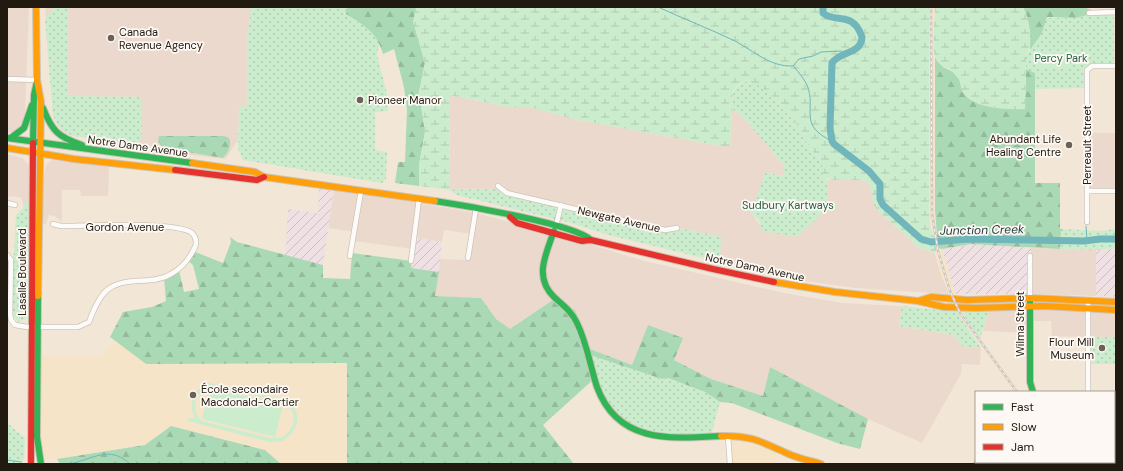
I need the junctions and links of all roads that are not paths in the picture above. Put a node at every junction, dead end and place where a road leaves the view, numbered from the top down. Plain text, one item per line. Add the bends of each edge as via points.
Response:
1 (36, 7) edge
2 (1116, 12) edge
3 (1089, 13) dead end
4 (1116, 66) edge
5 (7, 79) edge
6 (37, 80) junction
7 (34, 100) junction
8 (41, 102) junction
9 (9, 138) edge
10 (33, 142) junction
11 (41, 143) junction
12 (7, 148) edge
13 (95, 150) junction
14 (33, 152) junction
15 (40, 153) junction
16 (264, 178) junction
17 (498, 186) dead end
18 (361, 191) junction
19 (1087, 191) junction
20 (1116, 191) edge
21 (419, 198) junction
22 (7, 203) edge
23 (15, 205) dead end
24 (561, 205) junction
25 (476, 208) junction
26 (510, 217) junction
27 (1087, 222) dead end
28 (52, 224) dead end
29 (556, 226) junction
30 (677, 228) dead end
31 (553, 233) junction
32 (591, 240) junction
33 (7, 255) edge
34 (350, 256) dead end
35 (1030, 256) dead end
36 (468, 258) dead end
37 (411, 261) dead end
38 (1030, 298) junction
39 (918, 301) junction
40 (1088, 301) junction
41 (1116, 302) edge
42 (1030, 306) junction
43 (1088, 308) junction
44 (1116, 310) edge
45 (35, 326) junction
46 (1032, 391) edge
47 (1088, 391) edge
48 (728, 436) junction
49 (805, 462) edge
50 (31, 464) edge
51 (41, 464) edge
52 (730, 464) edge
53 (821, 464) edge

1 - 6 main road, Lasalle Boulevard
2 - 3 street
4 - 19 street, Perreault Street via 1095,66 1089,68 1087,74
5 - 6 street
6 - 7 main road, Lasalle Boulevard
6 - 8 main road, Lasalle Boulevard
7 - 9 main road via 25,128 21,134
7 - 10 main road, Lasalle Boulevard
8 - 11 main road, Lasalle Boulevard
8 - 13 main road via 54,133
9 - 10 main road, Notre Dame Avenue
10 - 11 main road, Notre Dame Avenue
10 - 14 main road, Lasalle Boulevard
11 - 13 main road, Notre Dame Avenue
11 - 15 main road, Lasalle Boulevard
12 - 14 main road, Notre Dame Avenue
13 - 16 main road, Notre Dame Avenue via 255,172
14 - 15 main road, Notre Dame Avenue
14 - 45 main road, Lasalle Boulevard
15 - 16 main road, Notre Dame Avenue via 257,180
15 - 45 main road, Lasalle Boulevard
16 - 18 main road, Notre Dame Avenue
17 - 24 street, Newgate Avenue via 507,193
18 - 21 main road, Notre Dame Avenue
18 - 34 street
19 - 20 street
19 - 27 street, Perreault Street
21 - 25 main road, Notre Dame Avenue
21 - 37 street
22 - 23 street
24 - 29 street
24 - 30 street, Newgate Avenue via 665,230
25 - 26 main road, Notre Dame Avenue
25 - 36 street
26 - 29 main road, Notre Dame Avenue
26 - 31 main road, Notre Dame Avenue via 517,223
28 - 45 street, Gordon Avenue via 162,226 188,230 195,236 196,243 178,270 162,278 125,282 110,288 102,295 89,322 84,325
29 - 31 main road
29 - 32 main road, Notre Dame Avenue via 586,235
31 - 32 main road, Notre Dame Avenue via 582,241
31 - 48 main road via 543,264 543,282 550,293 572,312 586,345 597,389 604,404 614,416 632,430 649,436
32 - 39 main road, Notre Dame Avenue via 770,282 848,295
33 - 45 street via 11,260 11,320 16,326
35 - 38 street, Wilma Street
38 - 39 main road, Notre Dame Avenue via 967,300 931,297
38 - 40 main road, Notre Dame Avenue
38 - 42 main road, Wilma Street
39 - 42 main road, Notre Dame Avenue via 929,306
40 - 41 main road, Notre Dame Avenue
40 - 43 street
42 - 43 main road, Notre Dame Avenue
42 - 46 main road, Wilma Street
43 - 44 main road, Notre Dame Avenue
43 - 47 street
45 - 50 main road, Lasalle Boulevard
45 - 51 main road, Lasalle Boulevard via 37,437
48 - 49 main road via 757,439
48 - 52 street
49 - 53 main road

